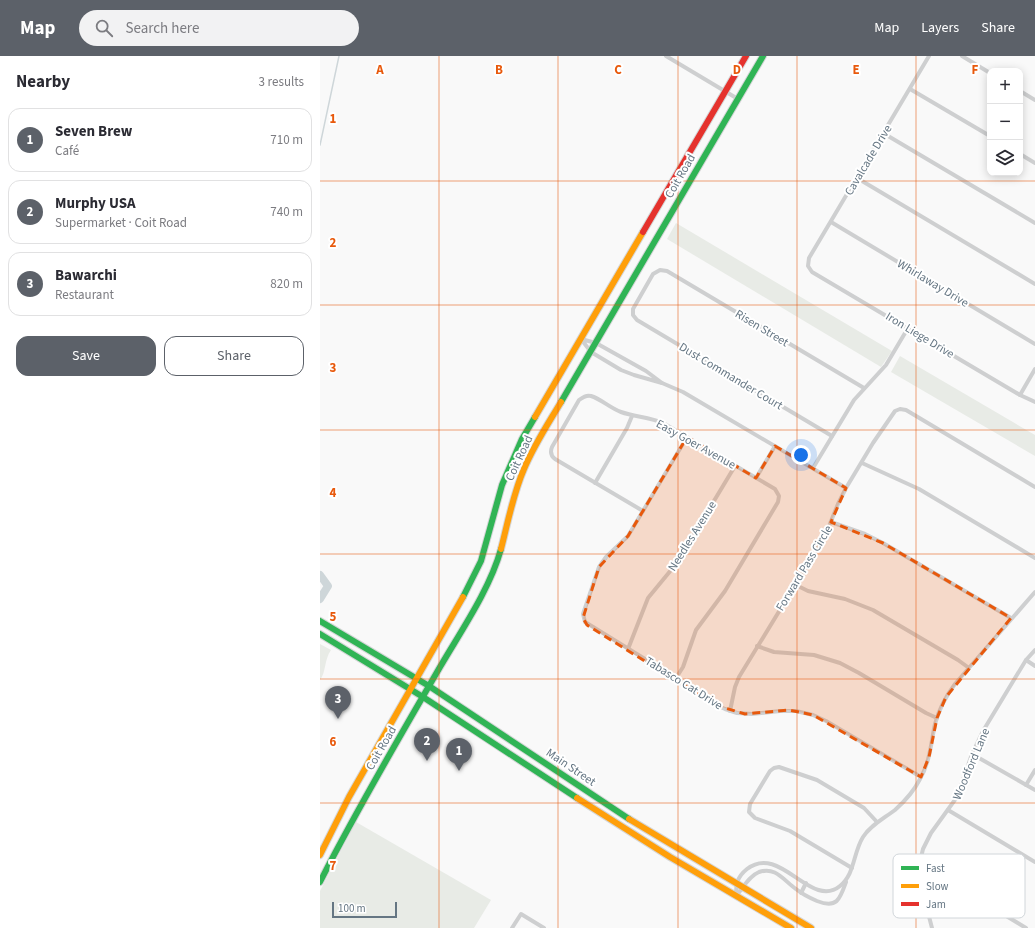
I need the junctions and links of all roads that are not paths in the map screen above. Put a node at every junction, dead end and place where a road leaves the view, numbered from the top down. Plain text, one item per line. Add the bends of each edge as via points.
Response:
1 (666, 56) edge
2 (746, 56) edge
3 (763, 56) edge
4 (929, 56) edge
5 (962, 56) edge
6 (987, 71) edge
7 (910, 89) junction
8 (725, 92) junction
9 (1023, 93) edge
10 (738, 99) junction
11 (1035, 100) edge
12 (883, 133) junction
13 (987, 134) edge
14 (1023, 156) edge
15 (1035, 163) edge
16 (857, 178) junction
17 (831, 222) junction
18 (1035, 223) edge
19 (808, 265) joint
20 (660, 270) joint
21 (1035, 284) edge
22 (908, 328) junction
23 (581, 339) junction
24 (596, 343) junction
25 (1035, 344) edge
26 (591, 352) junction
27 (1035, 369) edge
28 (662, 383) junction
29 (864, 388) junction
30 (1020, 395) junction
31 (1035, 402) edge
32 (632, 416) junction
33 (832, 436) junction
34 (687, 437) junction
35 (776, 446) junction
36 (862, 463) junction
37 (735, 466) junction
38 (813, 468) junction
39 (756, 478) junction
40 (595, 483) junction
41 (1035, 487) edge
42 (846, 488) junction
43 (643, 511) junction
44 (831, 522) junction
45 (1035, 558) edge
46 (796, 585) junction
47 (1035, 592) edge
48 (1011, 618) junction
49 (320, 621) edge
50 (320, 634) edge
51 (758, 646) junction
52 (628, 649) junction
53 (1035, 650) edge
54 (1026, 660) junction
55 (1035, 666) edge
56 (969, 668) junction
57 (676, 678) junction
58 (417, 679) junction
59 (429, 686) junction
60 (410, 689) junction
61 (423, 697) junction
62 (730, 711) junction
63 (937, 718) junction
64 (972, 754) junction
65 (533, 755) junction
66 (527, 766) junction
67 (1035, 770) edge
68 (361, 777) junction
69 (921, 777) junction
70 (373, 783) junction
71 (1026, 785) junction
72 (1035, 790) edge
73 (948, 810) junction
74 (632, 821) junction
75 (877, 822) junction
76 (627, 830) junction
77 (922, 854) edge
78 (1022, 854) edge
79 (320, 855) edge
80 (1025, 856) edge
81 (1035, 862) edge
82 (852, 868) junction
83 (846, 879) junction
84 (320, 882) edge
85 (736, 883) junction
86 (806, 884) junction
87 (744, 888) junction
88 (801, 893) junction
89 (736, 896) junction
90 (929, 918) edge
91 (1009, 918) edge
92 (512, 928) edge
93 (544, 928) edge
94 (791, 928) edge
95 (811, 928) edge
96 (932, 928) edge
97 (1026, 928) edge

1 - 8 street
2 - 8 main road, Coit Road
3 - 10 main road, Coit Road
4 - 7 street, Cavalcade Drive
5 - 6 street
7 - 12 street, Cavalcade Drive
7 - 13 street
8 - 10 street
8 - 23 main road, Coit Road
9 - 11 street
10 - 24 main road, Coit Road
12 - 16 street, Cavalcade Drive
12 - 18 street
14 - 15 street
16 - 17 street, Cavalcade Drive
16 - 21 street
17 - 19 street, Cavalcade Drive
17 - 25 street, Whirlaway Drive
19 - 22 street, Iron Liege Drive via 812,272
20 - 29 street, Risen Street via 667,271
20 - 33 street, Dust Commander Court via 654,274 634,308 633,314 637,320
22 - 29 street via 886,365
22 - 30 street, Iron Liege Drive
23 - 24 street
23 - 26 street
23 - 58 main road, Coit Road via 517,451 502,485 481,561
24 - 26 main road, Coit Road
24 - 28 street
26 - 28 street via 627,373
26 - 59 main road, Coit Road via 524,469 496,566
27 - 30 street
28 - 35 street via 683,392
29 - 33 street
30 - 31 street, Iron Liege Drive
32 - 34 street, Easy Goer Avenue via 658,421
32 - 40 street
32 - 40 street, Easy Goer Avenue via 585,396 581,398 552,447 551,453 555,459
33 - 38 street
34 - 37 street, Easy Goer Avenue
34 - 43 street
35 - 38 street
35 - 39 street
36 - 41 street, Forward Pass Circle via 892,414 898,409 906,410
36 - 42 street, Forward Pass Circle
36 - 45 street via 919,489
37 - 39 street, Easy Goer Avenue
37 - 52 street, Needles Avenue via 676,564 648,598
38 - 42 street
39 - 57 street, Easy Goer Avenue via 775,489 779,495 778,502 725,591 696,630 683,667
40 - 43 street
42 - 44 street, Forward Pass Circle
43 - 52 street, Tabasco Cat Drive via 626,538 599,567 583,614 583,620 587,624
44 - 46 street, Forward Pass Circle
44 - 48 street via 883,543
46 - 51 street, Forward Pass Circle
46 - 56 street via 808,591 845,599 873,610
47 - 48 street
48 - 56 street
49 - 58 main road, Main Street
50 - 60 main road, Main Street
51 - 62 street, Forward Pass Circle via 738,679
51 - 63 street via 774,652 814,655 840,663
52 - 57 street, Tabasco Cat Drive
53 - 54 street, Woodford Lane
54 - 55 street
54 - 64 street, Woodford Lane
56 - 63 street via 948,694
57 - 62 street, Tabasco Cat Drive via 710,702
58 - 59 main road, Main Street
58 - 60 main road, Coit Road
59 - 61 main road, Coit Road
59 - 65 main road, Main Street
60 - 61 main road, Main Street
60 - 68 main road, Coit Road
61 - 66 main road, Main Street
61 - 70 main road, Coit Road
62 - 69 street, Tabasco Cat Drive via 752,714 789,710 813,715
63 - 69 street via 930,757
64 - 71 street
64 - 73 street, Woodford Lane via 960,792
65 - 66 main road
65 - 74 main road, Main Street
66 - 76 main road, Main Street
67 - 71 street
68 - 70 main road
68 - 79 main road, Coit Road
69 - 75 street via 902,803
70 - 84 main road, Coit Road
71 - 72 street
73 - 77 street, Woodford Lane via 926,842
73 - 78 street
74 - 76 main road
74 - 85 main road, Main Street
75 - 82 street via 860,843
75 - 82 street via 861,806 817,780 781,767 775,767 770,771 750,804 749,812 755,818 790,831
76 - 89 main road, Main Street
80 - 81 street
82 - 83 street
83 - 86 street via 837,888 827,891 817,890
83 - 88 street via 842,894 832,904 824,904
85 - 86 street via 741,875 755,864 765,863 776,865
85 - 87 main road, Main Street
85 - 89 street
86 - 88 street
87 - 88 street via 753,876 769,871 781,875
87 - 89 street
87 - 95 main road, Main Street
89 - 94 main road, Main Street
90 - 96 street, Woodford Lane
91 - 97 street
92 - 93 street via 521,914

